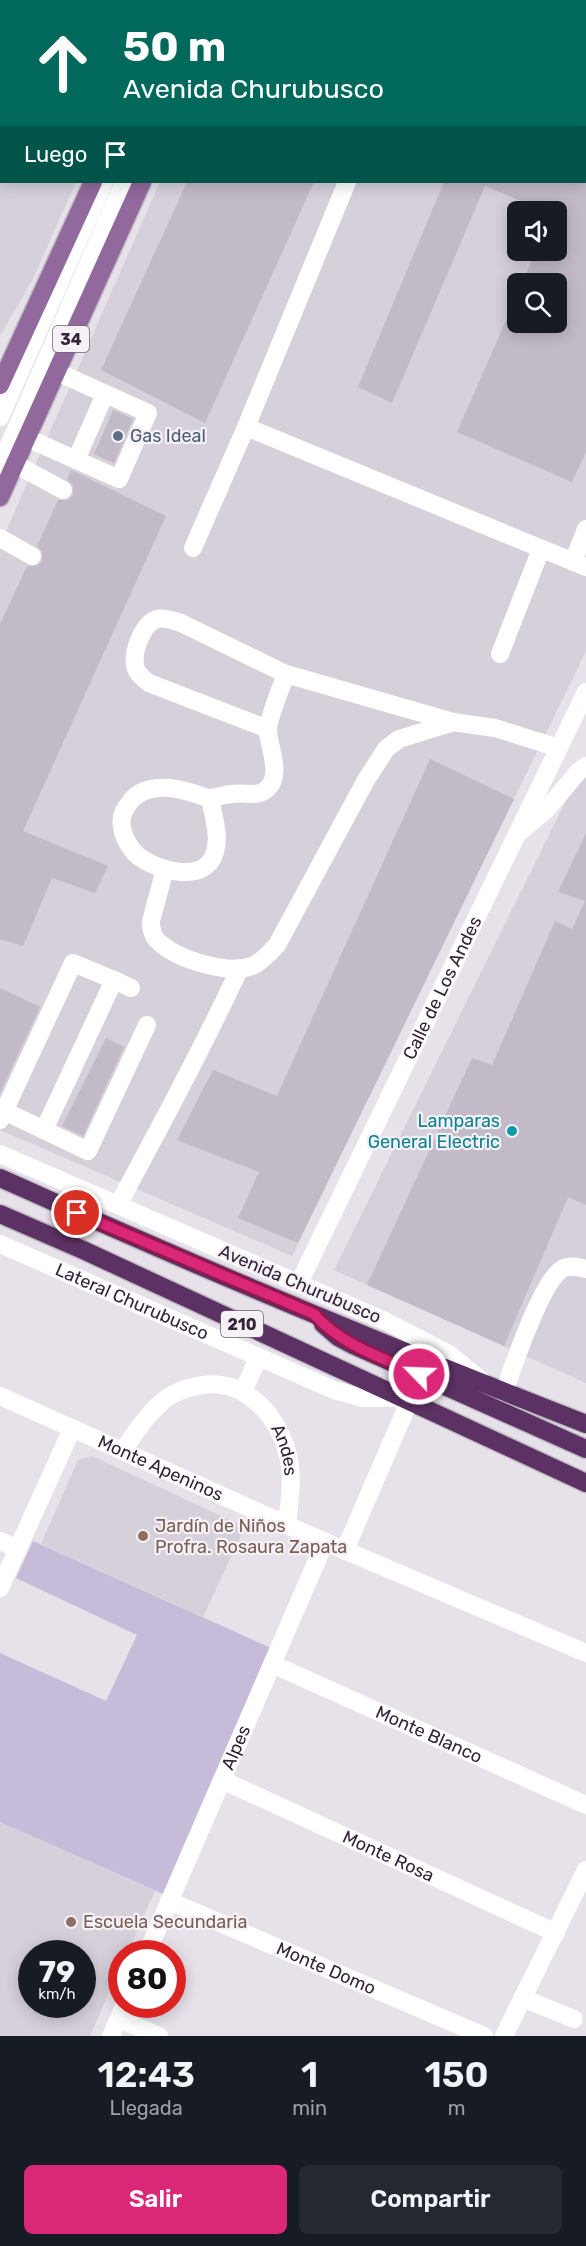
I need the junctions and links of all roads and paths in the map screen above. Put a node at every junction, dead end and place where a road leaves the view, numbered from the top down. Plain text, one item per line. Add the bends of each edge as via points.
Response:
1 (93, 183) edge
2 (104, 183) edge
3 (124, 183) edge
4 (142, 183) edge
5 (347, 183) edge
6 (24, 332) junction
7 (0, 371) edge
8 (57, 372) junction
9 (0, 386) edge
10 (105, 394) junction
11 (0, 417) edge
12 (246, 427) junction
13 (27, 438) junction
14 (76, 460) junction
15 (7, 465) edge
16 (63, 490) dead end
17 (0, 497) edge
18 (586, 529) edge
19 (0, 538) edge
20 (193, 548) dead end
21 (541, 549) junction
22 (32, 555) dead end
23 (580, 565) edge
24 (500, 654) dead end
25 (286, 674) junction
26 (586, 693) edge
27 (453, 722) junction
28 (268, 729) junction
29 (559, 748) junction
30 (586, 766) edge
31 (210, 798) junction
32 (518, 833) junction
33 (165, 869) junction
34 (240, 968) junction
35 (114, 980) junction
36 (131, 988) dead end
37 (147, 1025) dead end
38 (2, 1116) edge
39 (44, 1130) junction
40 (0, 1154) edge
41 (0, 1178) edge
42 (118, 1205) junction
43 (0, 1214) edge
44 (0, 1244) edge
45 (586, 1269) edge
46 (299, 1283) junction
47 (314, 1314) junction
48 (258, 1358) junction
49 (485, 1384) junction
50 (243, 1392) junction
51 (504, 1392) junction
52 (0, 1396) edge
53 (405, 1400) junction
54 (586, 1424) edge
55 (72, 1429) junction
56 (586, 1449) edge
57 (123, 1450) junction
58 (586, 1483) edge
59 (287, 1524) junction
60 (0, 1541) edge
61 (325, 1542) junction
62 (18, 1549) junction
63 (345, 1550) junction
64 (0, 1588) edge
65 (586, 1653) edge
66 (272, 1664) junction
67 (222, 1780) junction
68 (586, 1805) edge
69 (586, 1870) edge
70 (169, 1901) junction
71 (556, 1933) junction
72 (152, 1940) edge
73 (522, 1998) junction
74 (119, 2018) edge
75 (132, 2018) edge
76 (574, 2019) dead end
77 (111, 2036) edge
78 (159, 2036) edge
79 (484, 2036) edge
80 (504, 2036) edge

1 - 6 main road, 34
2 - 11 street
3 - 15 street
4 - 8 main road, 34
5 - 12 street
6 - 7 main road
6 - 9 main road, 34
8 - 10 street
8 - 13 main road, 34
10 - 14 street
10 - 14 street via 148,413 119,479
12 - 20 street
12 - 21 street
13 - 14 street
13 - 15 main road, 34
15 - 16 street
15 - 17 main road, 34
18 - 23 street
19 - 22 street
21 - 23 street
21 - 24 street
25 - 27 street
25 - 28 street
25 - 28 street via 166,619 149,624 139,641 136,668 149,683
26 - 29 street, Calle de Los Andes
27 - 29 street via 495,728
27 - 34 street via 399,739 386,749 277,945 253,966
28 - 31 street via 274,766 270,787 261,793
29 - 32 street, Calle de Los Andes
30 - 32 street via 547,809
31 - 33 street via 216,833 211,861 198,872
31 - 33 street via 165,787 135,795 128,804 121,819 130,847 137,855
32 - 46 street, Calle de Los Andes
33 - 34 street via 151,921 155,938 181,955 206,964
34 - 42 street via 202,1049
35 - 36 street
35 - 38 street via 73,963
35 - 39 street
37 - 39 street via 88,1151
38 - 39 street
40 - 42 street
41 - 47 highway, Avenida Churubusco / 210
42 - 46 street
43 - 53 highway, 210
44 - 48 street, Lateral Churubusco
45 - 51 street via 565,1267 546,1287
46 - 49 street via 449,1354
47 - 49 highway, Avenida Churubusco / 210
47 - 56 highway via 331,1332 353,1345
48 - 50 street
48 - 53 street, Lateral Churubusco via 350,1395
49 - 51 highway, Avenida Churubusco / 210
50 - 57 street, Andes via 205,1384 168,1397 144,1420
50 - 59 street, Andes via 267,1410 284,1439 291,1489
51 - 54 highway, Avenida Churubusco / 210
52 - 55 street, Monte Apeninos
53 - 58 highway, 210
53 - 63 street
55 - 57 street, Monte Apeninos
55 - 62 street
57 - 59 street, Monte Apeninos
59 - 61 street, Monte Apeninos
60 - 62 street
61 - 63 street, Monte Apeninos
61 - 66 street, Alpes
62 - 64 street
63 - 65 street, Monte Apeninos
66 - 67 street, Alpes
66 - 68 street, Monte Blanco
67 - 70 street, Alpes
67 - 71 street, Monte Rosa
69 - 71 street
70 - 72 street, Alpes
70 - 79 street, Monte Domo
71 - 73 street
73 - 76 street
73 - 80 street
74 - 77 street
75 - 78 street

